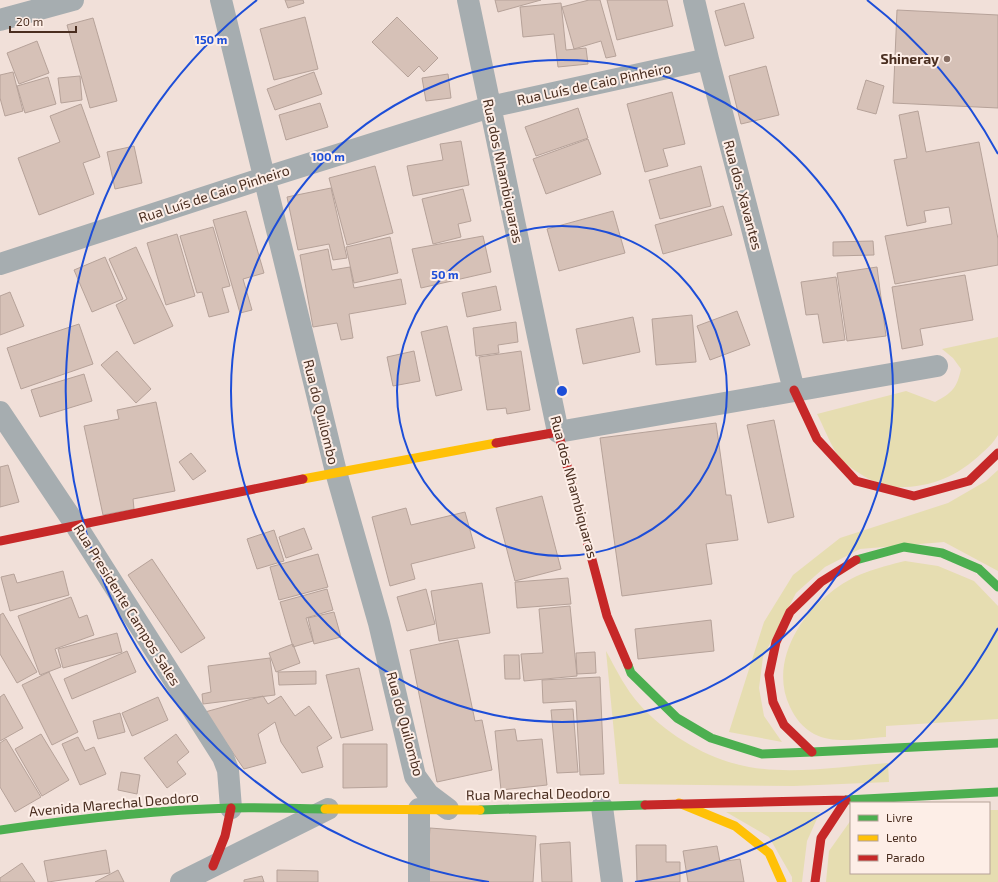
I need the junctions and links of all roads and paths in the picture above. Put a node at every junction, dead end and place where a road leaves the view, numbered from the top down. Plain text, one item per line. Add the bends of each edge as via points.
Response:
1 (73, 0) edge
2 (221, 0) edge
3 (468, 0) edge
4 (694, 0) edge
5 (0, 20) edge
6 (708, 59) junction
7 (490, 107) junction
8 (264, 178) junction
9 (0, 264) edge
10 (937, 366) dead end
11 (794, 390) junction
12 (0, 412) edge
13 (558, 432) junction
14 (998, 453) edge
15 (336, 472) junction
16 (77, 526) junction
17 (0, 541) edge
18 (998, 587) edge
19 (998, 743) edge
20 (812, 752) junction
21 (998, 792) edge
22 (846, 800) junction
23 (679, 803) junction
24 (602, 807) junction
25 (231, 808) junction
26 (328, 809) junction
27 (419, 809) junction
28 (448, 809) junction
29 (0, 830) edge
30 (213, 866) junction
31 (181, 882) edge
32 (419, 882) edge
33 (612, 882) edge
34 (782, 882) edge
35 (814, 882) edge

1 - 5 street
2 - 8 street, Rua do Quilombo
3 - 7 street, Rua dos Nhambiquaras
4 - 6 street, Rua dos Xavantes
6 - 7 street, Rua Luís de Caio Pinheiro
6 - 11 street, Rua dos Xavantes
7 - 8 street, Rua Luís de Caio Pinheiro
7 - 13 street, Rua dos Nhambiquaras
8 - 9 street, Rua Luís de Caio Pinheiro
8 - 15 street, Rua do Quilombo
10 - 11 street
11 - 13 street
11 - 14 main road via 817,439 856,481 914,496 969,480
12 - 16 street, Rua Presidente Campos Sales
13 - 15 main road
13 - 20 main road, Rua dos Nhambiquaras via 607,616 631,673 677,718 712,738 762,754
15 - 16 main road
15 - 28 street, Rua do Quilombo via 379,623 415,776 428,794
16 - 17 main road
16 - 25 street, Rua Presidente Campos Sales via 223,757 228,770
18 - 20 main road via 979,569 942,553 904,547 860,558 821,582 790,612 776,642 769,675 773,702 784,725
19 - 20 main road, Rua dos Nhambiquaras
21 - 22 main road, Rua Marechal Deodoro
22 - 23 main road, Rua Marechal Deodoro
22 - 35 main road via 821,838
23 - 24 main road, Rua Marechal Deodoro
23 - 34 main road via 735,826 769,853
24 - 28 main road, Rua Marechal Deodoro
24 - 33 street
25 - 26 main road, Rua Marechal Deodoro
25 - 29 main road, Avenida Marechal Deodoro via 142,813
25 - 30 main road via 225,836
26 - 27 main road, Rua Marechal Deodoro
26 - 30 street
27 - 28 main road, Rua Marechal Deodoro
27 - 32 street
30 - 31 street

